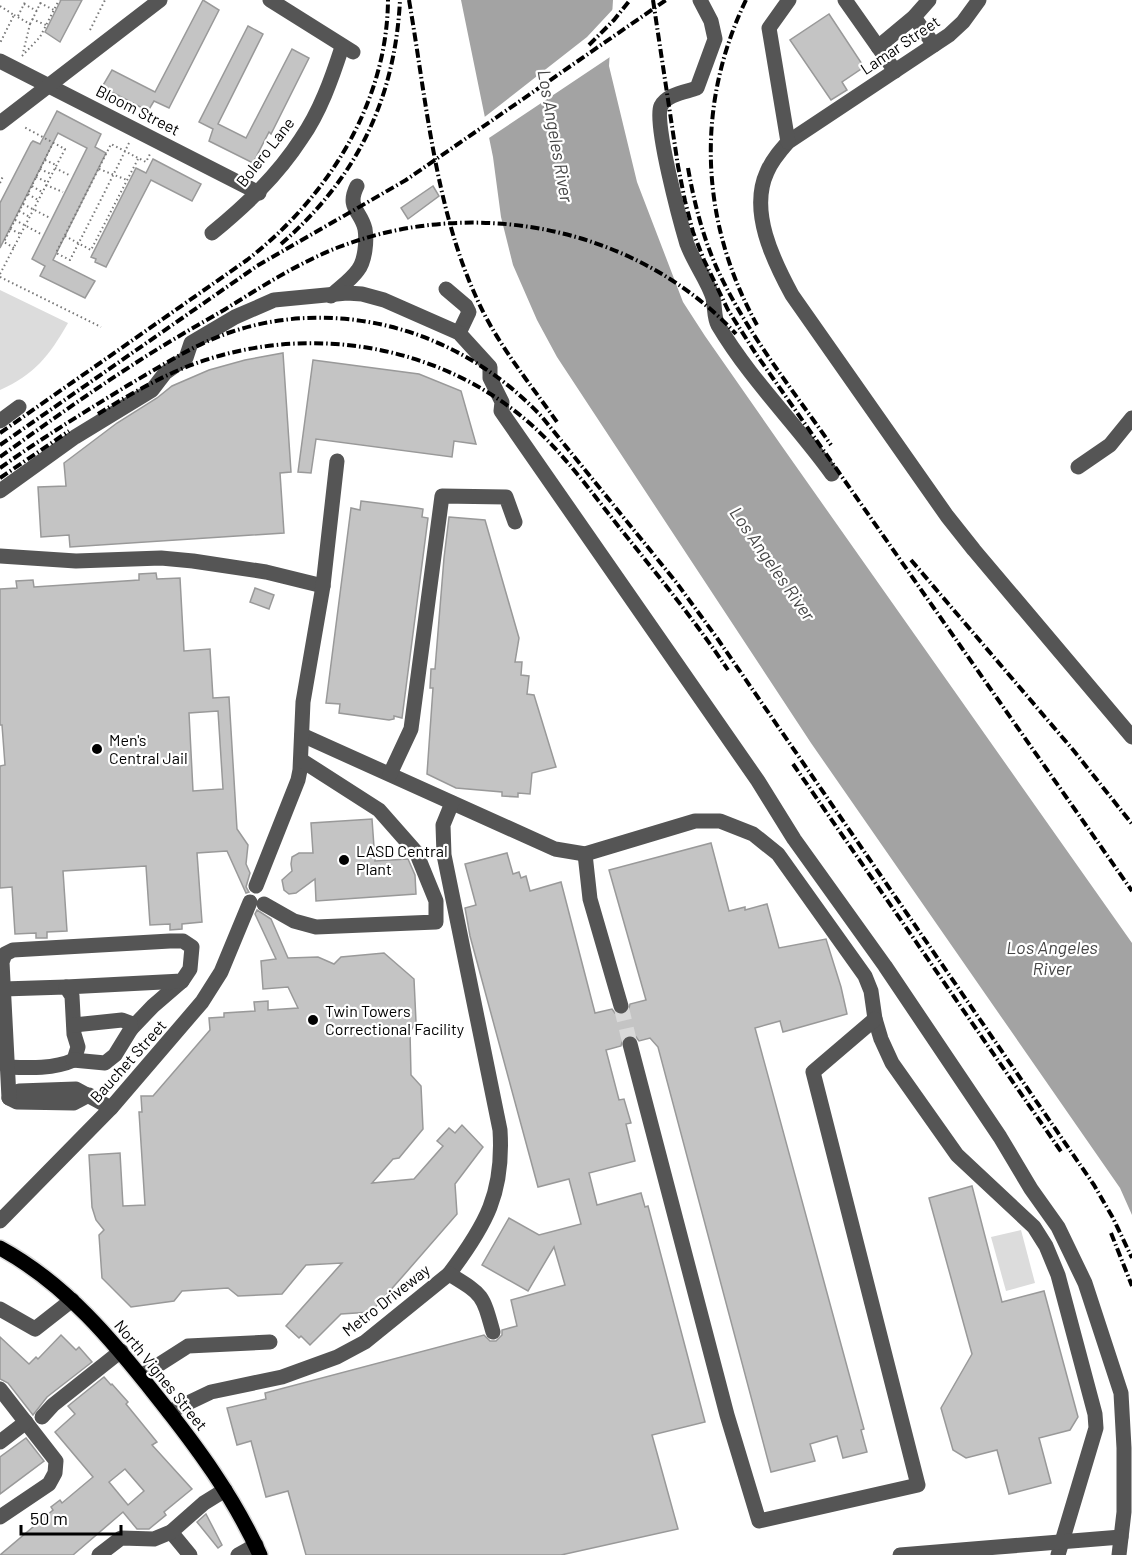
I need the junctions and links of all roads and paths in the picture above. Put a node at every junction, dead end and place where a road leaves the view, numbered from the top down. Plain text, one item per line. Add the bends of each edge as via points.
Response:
1 (26, 0) edge
2 (59, 0) edge
3 (105, 0) edge
4 (160, 0) edge
5 (270, 0) edge
6 (700, 0) edge
7 (789, 0) edge
8 (845, 0) edge
9 (928, 0) edge
10 (979, 0) edge
11 (41, 2) edge
12 (24, 4) junction
13 (0, 6) edge
14 (54, 10) junction
15 (37, 11) junction
16 (16, 16) junction
17 (914, 17) junction
18 (32, 19) junction
19 (30, 24) junction
20 (46, 25) junction
21 (90, 30) dead end
22 (0, 43) edge
23 (934, 45) junction
24 (878, 47) junction
25 (22, 56) junction
26 (0, 61) edge
27 (21, 61) dead end
28 (895, 71) junction
29 (49, 86) junction
30 (0, 123) edge
31 (24, 127) dead end
32 (136, 129) junction
33 (788, 142) junction
34 (53, 143) junction
35 (125, 151) junction
36 (150, 153) dead end
37 (138, 158) junction
38 (45, 160) junction
39 (56, 167) junction
40 (40, 169) junction
41 (99, 169) junction
42 (52, 174) junction
43 (113, 174) junction
44 (3, 176) dead end
45 (36, 177) junction
46 (71, 177) dead end
47 (127, 180) junction
48 (0, 183) edge
49 (47, 184) junction
50 (32, 186) junction
51 (357, 186) dead end
52 (42, 192) junction
53 (63, 192) dead end
54 (259, 193) junction
55 (28, 194) junction
56 (39, 200) junction
57 (23, 204) junction
58 (34, 209) junction
59 (19, 211) junction
60 (30, 217) junction
61 (50, 218) dead end
62 (15, 220) junction
63 (25, 226) junction
64 (10, 229) junction
65 (212, 233) dead end
66 (21, 234) junction
67 (41, 234) dead end
68 (65, 236) junction
69 (78, 243) junction
70 (14, 248) junction
71 (0, 275) edge
72 (446, 289) dead end
73 (331, 296) junction
74 (101, 327) dead end
75 (459, 333) junction
76 (19, 407) dead end
77 (1132, 418) edge
78 (0, 421) edge
79 (337, 461) dead end
80 (1078, 467) dead end
81 (832, 474) dead end
82 (0, 491) edge
83 (515, 522) dead end
84 (0, 556) edge
85 (323, 586) junction
86 (302, 735) junction
87 (1132, 737) edge
88 (302, 760) junction
89 (390, 774) junction
90 (452, 803) junction
91 (585, 854) junction
92 (256, 886) dead end
93 (182, 981) junction
94 (66, 987) junction
95 (3, 989) junction
96 (621, 1006) tunnel mouth
97 (875, 1018) junction
98 (74, 1024) junction
99 (131, 1029) junction
100 (630, 1044) tunnel mouth
101 (73, 1060) junction
102 (7, 1067) junction
103 (111, 1108) junction
104 (0, 1221) edge
105 (0, 1248) edge
106 (449, 1274) junction
107 (72, 1300) junction
108 (0, 1309) edge
109 (493, 1332) dead end
110 (270, 1342) dead end
111 (121, 1351) junction
112 (141, 1376) junction
113 (0, 1389) edge
114 (170, 1412) junction
115 (42, 1417) dead end
116 (26, 1422) junction
117 (0, 1442) edge
118 (225, 1490) junction
119 (0, 1517) edge
120 (171, 1532) junction
121 (1121, 1537) junction
122 (1060, 1548) edge
123 (258, 1550) edge
124 (99, 1555) edge
125 (190, 1555) edge
126 (238, 1555) edge
127 (900, 1555) edge
128 (1119, 1555) edge

1 - 12 path
2 - 14 path
3 - 21 path
4 - 29 street
5 - 54 street, Bolero Lane via 347,49 302,139
6 - 81 street via 715,39 697,88 668,99 660,106 658,122 687,244 712,297 716,322
7 - 33 street via 769,28
8 - 24 street
9 - 17 street
10 - 23 street, Lamar Street via 963,22
11 - 14 path
11 - 15 path
12 - 15 path
12 - 16 path
13 - 16 path
14 - 20 path
15 - 18 path
16 - 19 path
16 - 22 path
17 - 23 street
17 - 24 street
18 - 19 path
18 - 20 path
19 - 25 path
20 - 25 path
23 - 28 street, Lamar Street
24 - 28 street
25 - 27 path
26 - 29 street, Bloom Street
28 - 33 street, Lamar Street
29 - 30 street
29 - 32 street, Bloom Street
31 - 34 path
32 - 35 path
32 - 54 street, Bloom Street
33 - 87 street, Lamar Street via 765,174 761,198 774,258 792,295 960,532
34 - 38 path
34 - 39 path via 65,149
35 - 37 path
35 - 41 path via 111,144
35 - 43 path
36 - 37 path via 146,162
37 - 47 path
38 - 39 path
38 - 40 path
39 - 42 path
39 - 46 path
40 - 42 path
40 - 45 path
41 - 43 path
41 - 68 path
42 - 49 path
43 - 47 path
43 - 69 path
44 - 48 path
45 - 49 path
45 - 50 path
47 - 69 path via 91,250
49 - 52 path
49 - 53 path
50 - 52 path
50 - 55 path
51 - 73 street via 352,203 365,230 363,259 359,270
52 - 56 path
54 - 65 street, Bolero Lane
55 - 56 path
55 - 57 path
56 - 58 path
57 - 58 path
57 - 59 path
58 - 60 path
58 - 61 path
59 - 60 path
59 - 62 path
60 - 63 path
62 - 63 path
62 - 64 path
63 - 66 path
63 - 67 path
64 - 66 path
64 - 70 path via 4,242
66 - 70 path
68 - 69 path
68 - 69 path via 56,253 70,260
70 - 71 path
71 - 74 path
72 - 75 street via 469,312
73 - 75 street via 347,293 384,300
73 - 82 street via 274,300 235,317 191,343 184,360 165,373 152,390 75,437
75 - 121 street via 490,367 490,378 502,402 501,411 885,966 1058,1227 1085,1283 1121,1392
76 - 78 street
77 - 80 street via 1110,445
79 - 85 street
83 - 89 street via 506,497 442,496 411,729
84 - 85 street via 76,561 161,558 255,570
85 - 86 street
86 - 88 street
86 - 89 street
88 - 92 street via 298,780
88 - 103 street, Bauchet Street via 379,810 416,852 435,901 436,922 315,927 257,903 202,1002
89 - 90 street
90 - 91 street via 555,849
90 - 106 street via 442,831 444,855 501,1148 496,1190 487,1215 474,1241
91 - 96 street via 590,899
91 - 97 street via 695,821 720,821 753,834 778,854 865,976
93 - 94 street
93 - 95 street via 190,969 192,947 183,941 149,941 13,950 5,954 2,962
93 - 99 street
94 - 95 street
94 - 98 street via 72,996
95 - 102 street
97 - 100 street via 813,1072 918,1485 759,1521 726,1415
97 - 122 street via 892,1063 957,1155 1034,1227 1058,1275 1096,1428
98 - 99 street via 122,1020 130,1023
98 - 101 street via 78,1047
99 - 101 street via 115,1055 105,1063
101 - 102 street via 31,1068
102 - 103 street via 9,1098 19,1091 76,1089
103 - 104 street, Bauchet Street
105 - 107 main road, North Vignes Street via 25,1262
106 - 109 street, Metro Driveway via 483,1298
106 - 114 street, Metro Driveway via 365,1342 337,1357 282,1377 211,1392
107 - 108 street via 35,1329
107 - 111 main road, North Vignes Street
110 - 112 street via 188,1346
111 - 112 main road, North Vignes Street
111 - 115 street
112 - 114 main road, North Vignes Street
113 - 116 street
114 - 118 main road, North Vignes Street
116 - 117 street
116 - 119 street via 56,1461 55,1473 49,1484
118 - 120 street
118 - 123 main road, North Vignes Street
120 - 124 street via 154,1539 121,1538
120 - 125 street
121 - 122 street
121 - 128 street
122 - 127 street
123 - 126 street

